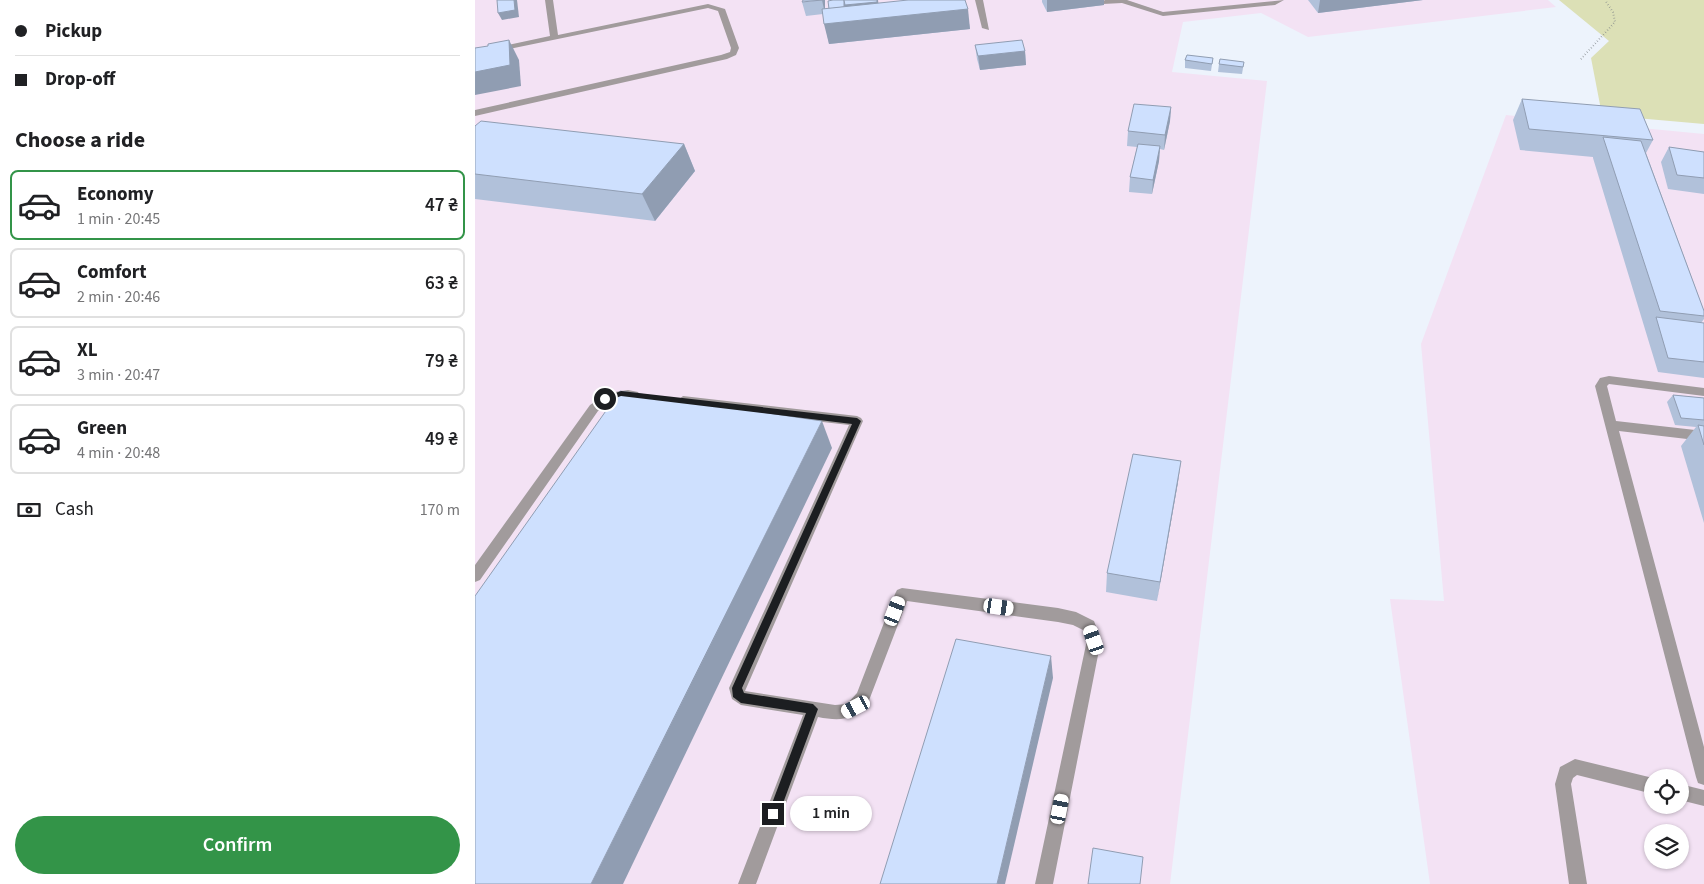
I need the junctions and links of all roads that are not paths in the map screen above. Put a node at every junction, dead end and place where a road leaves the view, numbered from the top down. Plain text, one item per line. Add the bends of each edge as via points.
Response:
1 (549, 0) edge
2 (979, 0) edge
3 (1281, 0) edge
4 (1106, 2) dead end
5 (985, 28) dead end
6 (554, 38) junction
7 (475, 54) edge
8 (475, 113) edge
9 (1704, 392) edge
10 (649, 397) edge
11 (667, 399) edge
12 (1612, 425) junction
13 (1704, 436) edge
14 (475, 576) edge
15 (813, 709) junction
16 (1704, 777) edge
17 (1644, 784) edge
18 (1689, 794) edge
19 (1704, 798) edge
20 (747, 884) edge
21 (1044, 884) edge
22 (1578, 884) edge

1 - 6 lane
2 - 5 lane
3 - 4 lane via 1163,14 1122,0
6 - 7 lane
6 - 8 lane via 708,6 721,9 735,48 733,53 724,57
9 - 12 lane via 1604,381 1601,386
10 - 14 lane via 621,394 605,399 594,408
11 - 15 lane via 857,421 737,688 741,698
12 - 13 lane
12 - 16 lane
15 - 20 lane
15 - 21 lane via 845,713 863,698 902,594 1058,614 1089,626 1094,640
17 - 22 lane via 1575,767 1566,773 1563,784
18 - 19 lane

